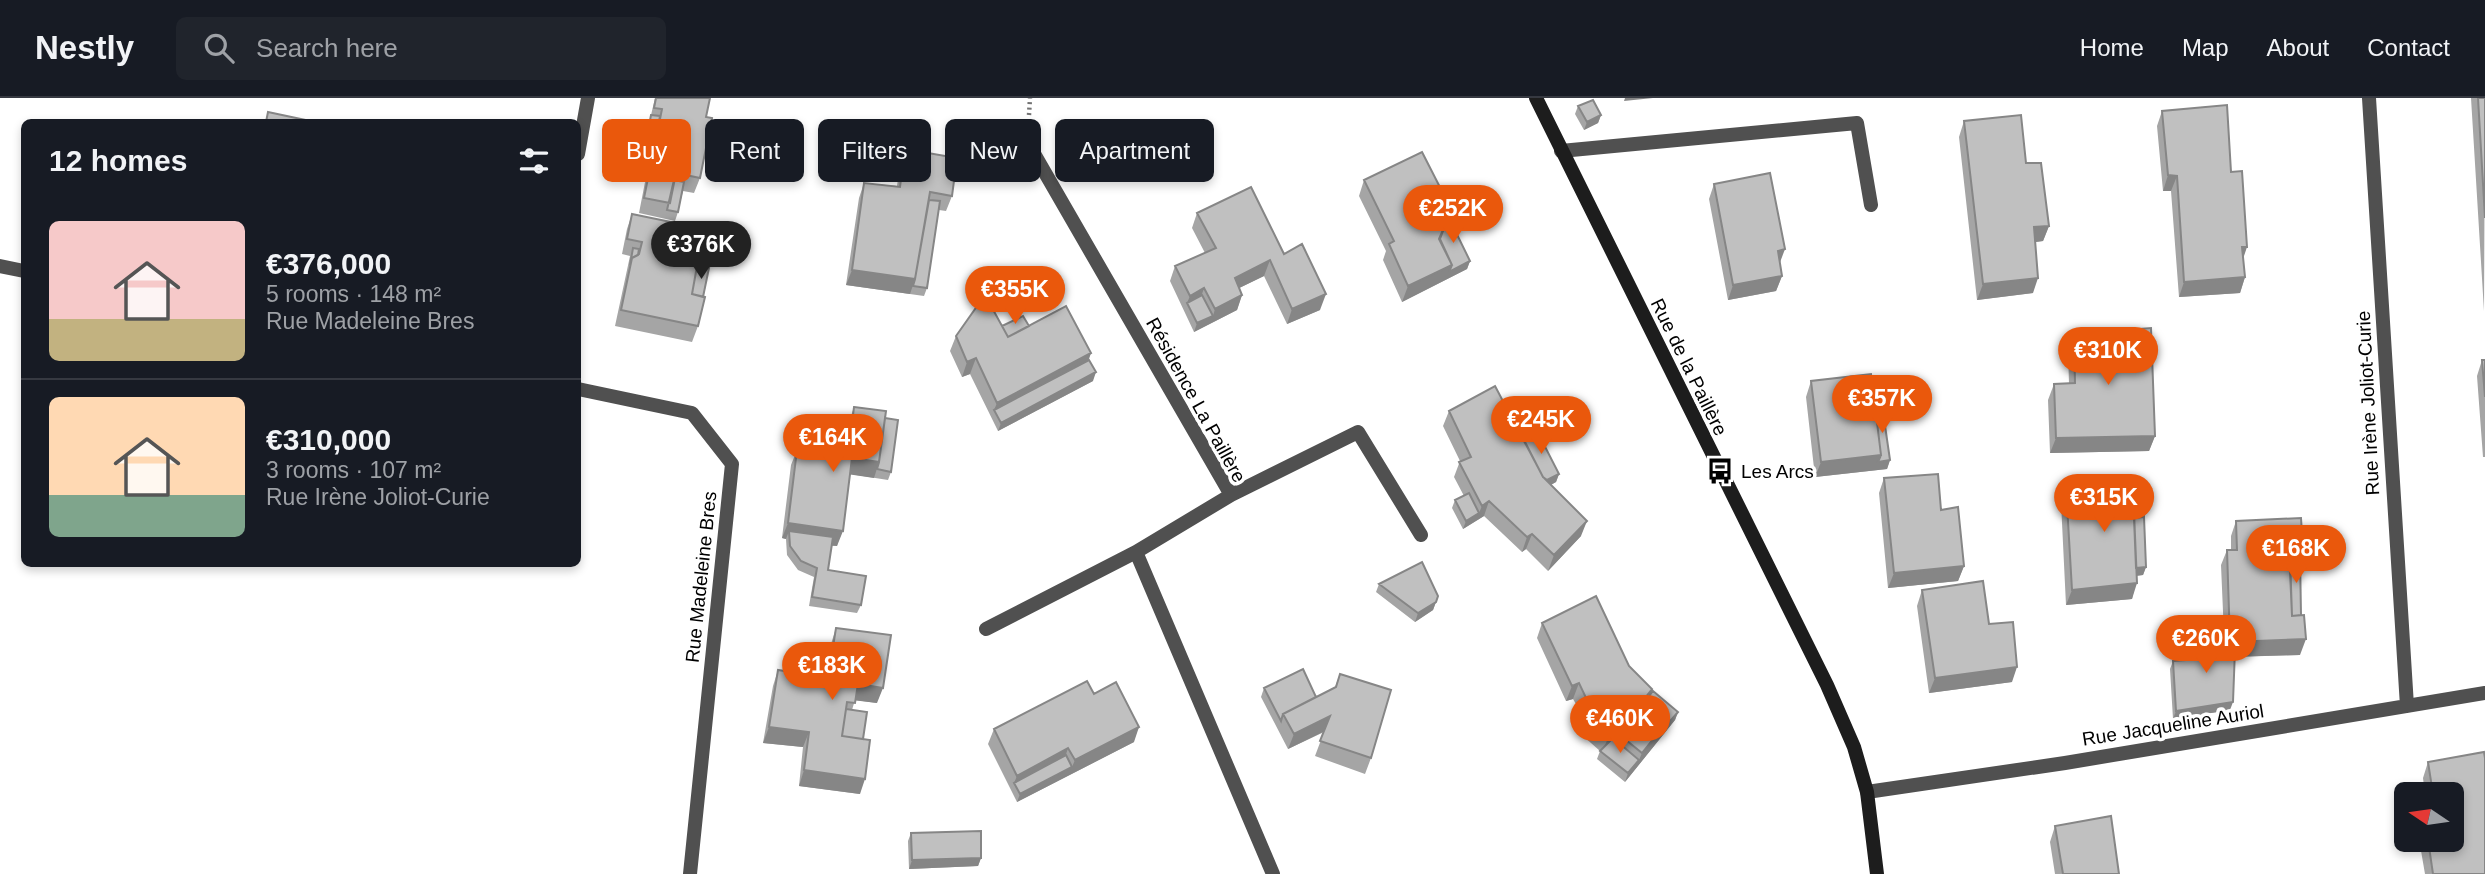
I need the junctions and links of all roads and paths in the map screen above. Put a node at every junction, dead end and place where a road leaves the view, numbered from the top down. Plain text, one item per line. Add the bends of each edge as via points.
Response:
1 (588, 98) edge
2 (1536, 98) edge
3 (2369, 98) edge
4 (581, 137) edge
5 (1561, 151) junction
6 (1041, 166) edge
7 (1871, 205) dead end
8 (0, 266) edge
9 (21, 270) edge
10 (581, 390) edge
11 (1231, 495) junction
12 (1421, 535) dead end
13 (1136, 552) junction
14 (986, 629) dead end
15 (2485, 693) edge
16 (2407, 706) junction
17 (1867, 792) junction
18 (690, 874) edge
19 (1273, 874) edge
20 (1877, 874) edge

1 - 4 street
2 - 5 street, Rue de la Paillère
3 - 16 street, Rue Irène Joliot-Curie
5 - 7 street via 1857,123
5 - 17 street, Rue de la Paillère via 1827,685 1854,747
6 - 11 street, Résidence La Paillère
8 - 9 street
10 - 18 street, Rue Madeleine Bres via 692,414 732,464
11 - 12 street via 1358,432
11 - 13 street, Résidence La Paillère
13 - 14 street, Résidence La Paillère
13 - 19 street
15 - 16 street, Rue Jacqueline Auriol
16 - 17 street, Rue Jacqueline Auriol
17 - 20 street, Rue de la Paillère

